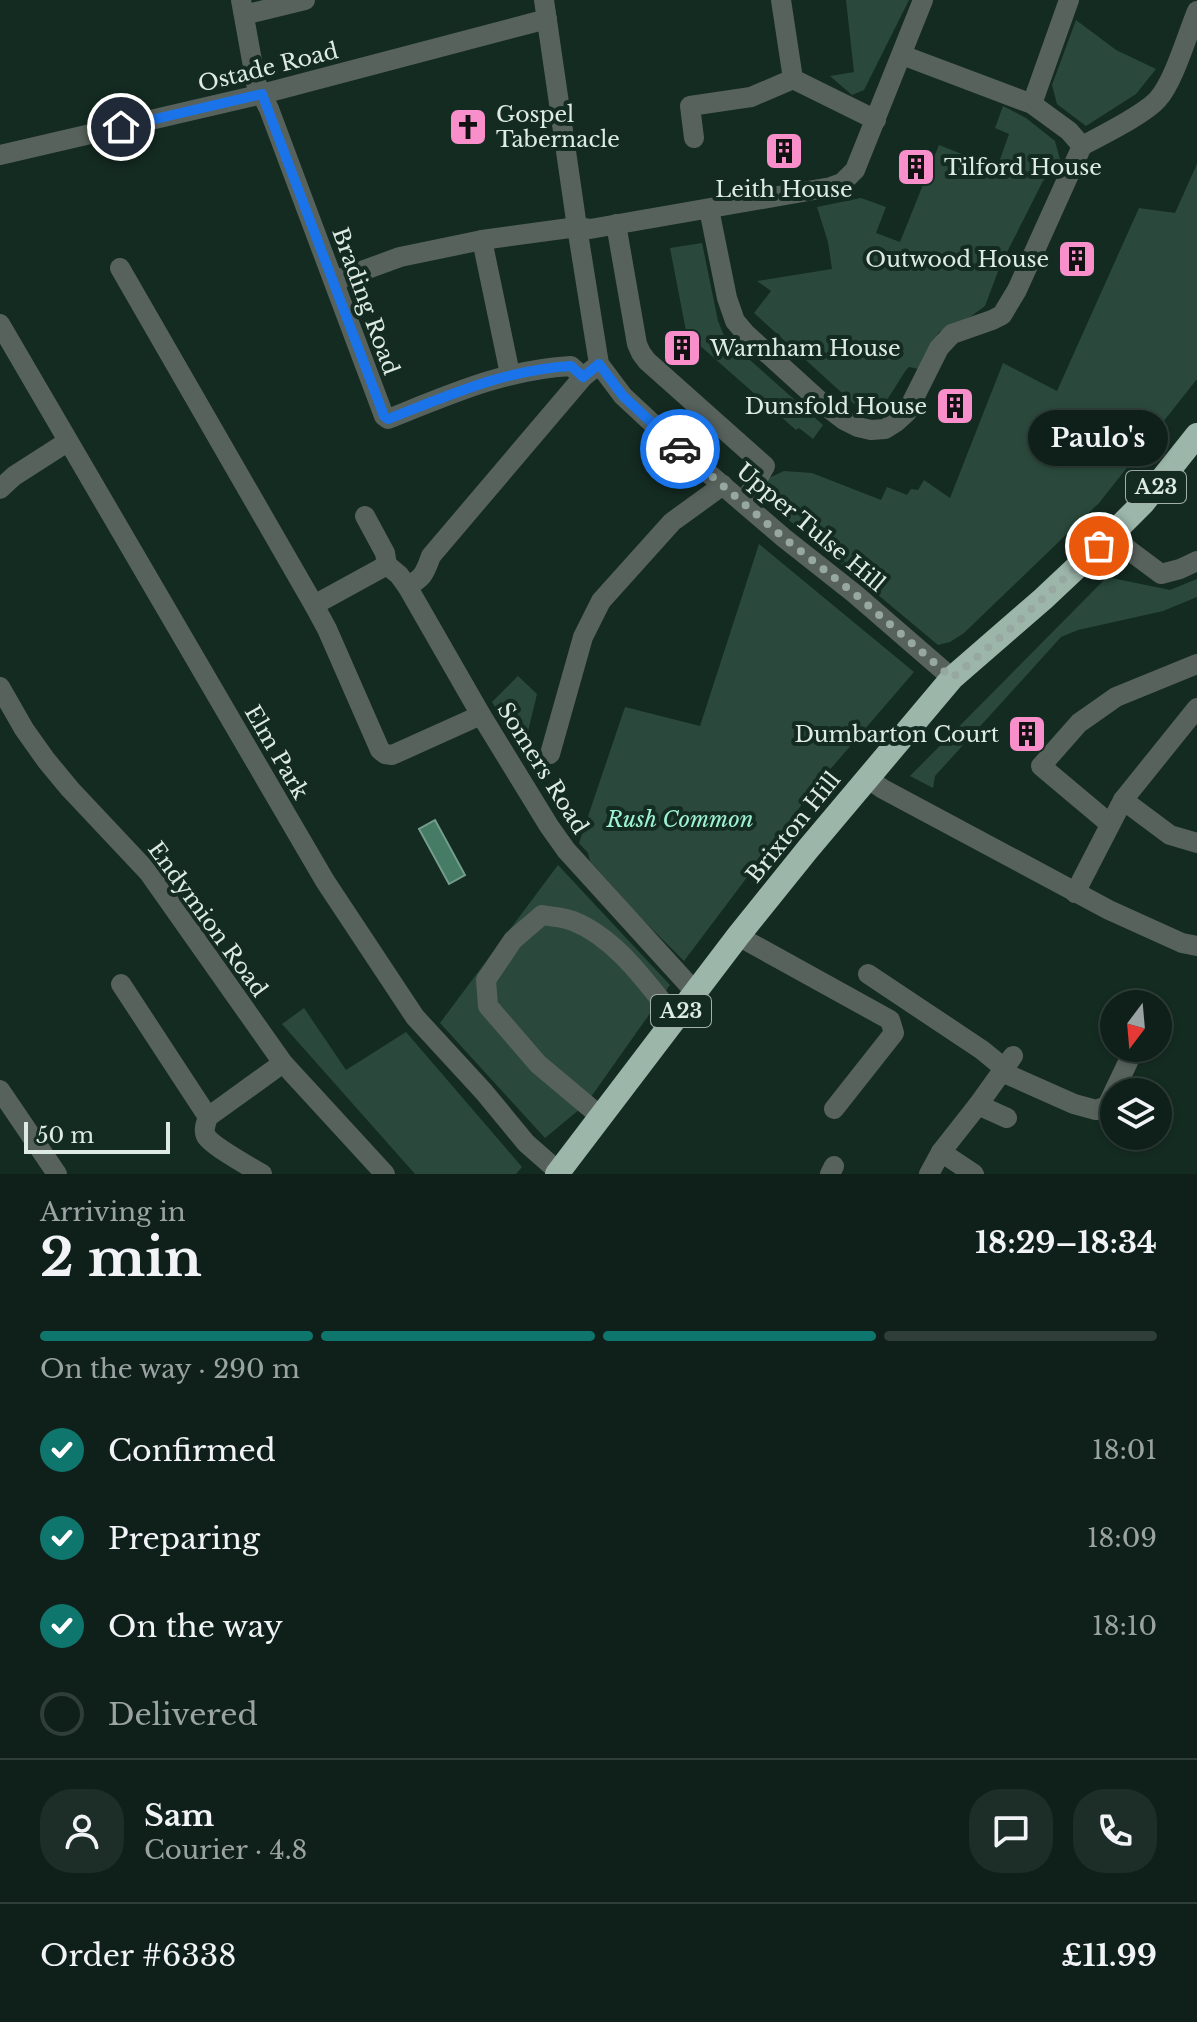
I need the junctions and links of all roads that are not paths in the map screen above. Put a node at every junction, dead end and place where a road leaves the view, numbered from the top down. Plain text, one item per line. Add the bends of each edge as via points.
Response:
1 (305, 0) edge
2 (781, 0) edge
3 (923, 0) edge
4 (1069, 0) edge
5 (243, 8) edge
6 (546, 10) edge
7 (1197, 11) edge
8 (902, 55) junction
9 (793, 79) junction
10 (262, 94) junction
11 (1032, 104) junction
12 (876, 120) junction
13 (694, 138) dead end
14 (1082, 146) junction
15 (4, 154) edge
16 (709, 209) junction
17 (616, 224) junction
18 (577, 227) junction
19 (482, 240) junction
20 (120, 268) dead end
21 (334, 281) junction
22 (2, 332) edge
23 (591, 370) junction
24 (510, 374) junction
25 (1197, 435) edge
26 (67, 442) junction
27 (723, 485) junction
28 (0, 489) edge
29 (744, 503) junction
30 (365, 516) dead end
31 (1110, 536) junction
32 (1197, 561) edge
33 (387, 565) junction
34 (407, 586) junction
35 (314, 605) junction
36 (1197, 664) edge
37 (952, 678) junction
38 (0, 687) edge
39 (1197, 708) edge
40 (481, 715) junction
41 (550, 754) dead end
42 (867, 778) junction
43 (1123, 800) junction
44 (1110, 824) junction
45 (1197, 843) edge
46 (1075, 893) junction
47 (738, 936) junction
48 (1197, 946) edge
49 (868, 974) dead end
50 (121, 984) dead end
51 (696, 993) junction
52 (675, 1018) junction
53 (1128, 1062) dead end
54 (283, 1063) junction
55 (1006, 1065) junction
56 (0, 1090) edge
57 (978, 1105) junction
58 (834, 1109) dead end
59 (600, 1116) junction
60 (208, 1117) junction
61 (1007, 1118) dead end
62 (941, 1152) junction
63 (558, 1173) edge
64 (57, 1174) edge
65 (262, 1174) edge
66 (385, 1174) edge
67 (929, 1174) edge
68 (974, 1174) edge

1 - 5 street
2 - 9 street
3 - 8 street
4 - 11 street
5 - 10 street, Brading Road
6 - 10 street, Ostade Road
6 - 18 street, Upper Tulse Hill
7 - 14 street via 1158,99
8 - 11 street
8 - 12 street
9 - 12 street
9 - 13 street via 751,97 690,106
10 - 15 street, Ostade Road
10 - 21 street, Brading Road
11 - 14 street
12 - 16 street via 855,170 842,183
14 - 16 street via 1002,315 952,334 939,348 907,412 885,429 844,420 735,321
16 - 17 street
17 - 18 street
17 - 29 street via 641,353 765,466
18 - 19 street
18 - 23 street, Upper Tulse Hill
19 - 21 street via 400,257
19 - 24 street
20 - 35 street
21 - 24 street, Brading Road via 388,419
22 - 26 street, Elm Park
23 - 24 street, Brading Road via 571,366
23 - 27 street, Upper Tulse Hill
23 - 34 street via 431,556 425,573
25 - 31 highway, Brixton Hill / A23
26 - 28 street
26 - 63 street, Elm Park via 325,881 415,1017
27 - 29 street, Upper Tulse Hill
27 - 41 street via 672,522 601,601 583,637
29 - 37 street, Upper Tulse Hill
30 - 33 street
31 - 32 street via 1161,574
31 - 37 highway, Brixton Hill / A23
33 - 34 street, Somers Road
33 - 35 street
34 - 40 street, Somers Road
35 - 40 street via 385,754
36 - 44 street via 1116,697 1079,723 1041,766
37 - 42 highway, Brixton Hill / A23
38 - 54 street, Endymion Road via 46,760 149,873
39 - 43 street
40 - 51 street, Somers Road via 566,850
42 - 46 street
42 - 47 highway, Brixton Hill / A23
43 - 44 street
43 - 45 street via 1170,835
44 - 46 street
46 - 48 street
47 - 51 highway, Brixton Hill / A23
47 - 58 street via 890,1020 894,1033
49 - 55 street
50 - 60 street
51 - 52 highway, Brixton Hill / A23
52 - 59 highway, Brixton Hill / A23
52 - 59 street via 601,936 571,919 542,915 513,940 486,980 488,1006 538,1064
53 - 55 street via 1107,1106 1096,1110 1074,1104
54 - 60 street
54 - 66 street, Endymion Road
55 - 57 street
56 - 64 street
57 - 61 street
57 - 62 street
59 - 63 highway, Brixton Hill / A23
60 - 65 street via 206,1137
62 - 67 street
62 - 68 street

